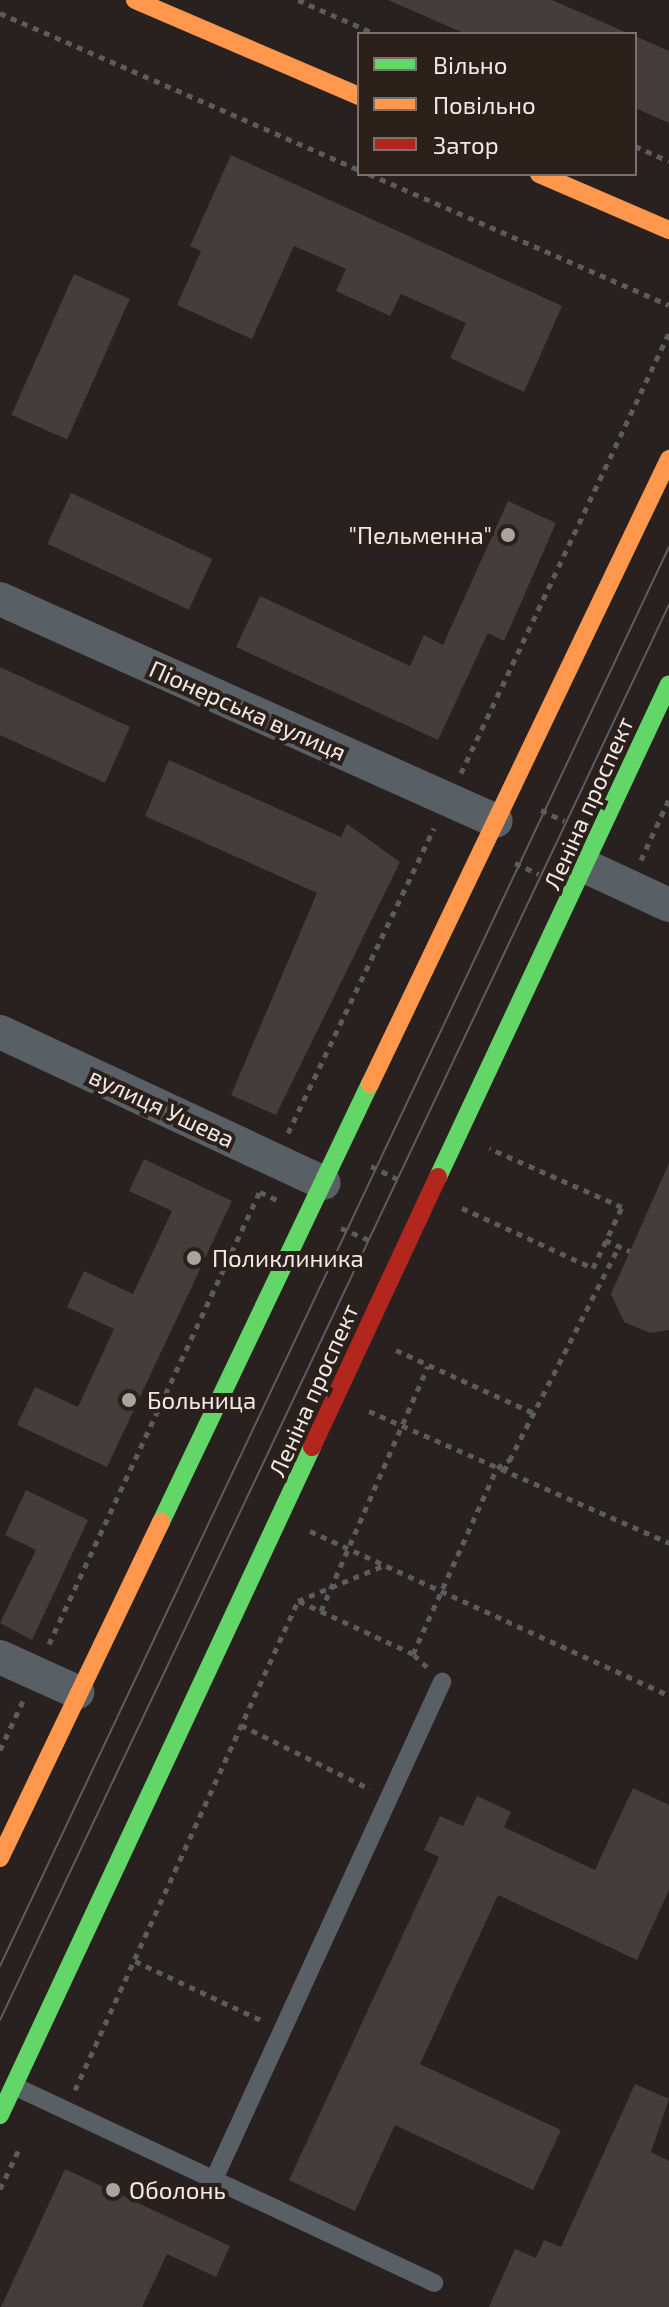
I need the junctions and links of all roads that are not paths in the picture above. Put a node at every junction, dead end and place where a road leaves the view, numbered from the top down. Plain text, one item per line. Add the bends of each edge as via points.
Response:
1 (135, 0) edge
2 (357, 95) edge
3 (544, 176) edge
4 (669, 230) edge
5 (669, 459) edge
6 (0, 599) edge
7 (669, 684) edge
8 (502, 808) junction
9 (592, 851) junction
10 (669, 905) edge
11 (0, 1032) edge
12 (324, 1183) junction
13 (0, 1657) edge
14 (442, 1682) road end
15 (77, 1692) junction
16 (0, 1858) edge
17 (14, 2086) junction
18 (0, 2115) edge
19 (215, 2177) junction
20 (434, 2283) dead end

1 - 2 main road
3 - 4 main road
5 - 8 main road
6 - 8 street, Піонерська вулиця
7 - 9 main road, Леніна проспект
8 - 12 main road
9 - 10 street via 635,872
9 - 17 main road, Леніна проспект
11 - 12 street, вулиця Ушева
12 - 15 main road
13 - 15 street
14 - 19 lane
15 - 16 main road
17 - 18 main road, Леніна проспект
17 - 19 lane
19 - 20 lane

